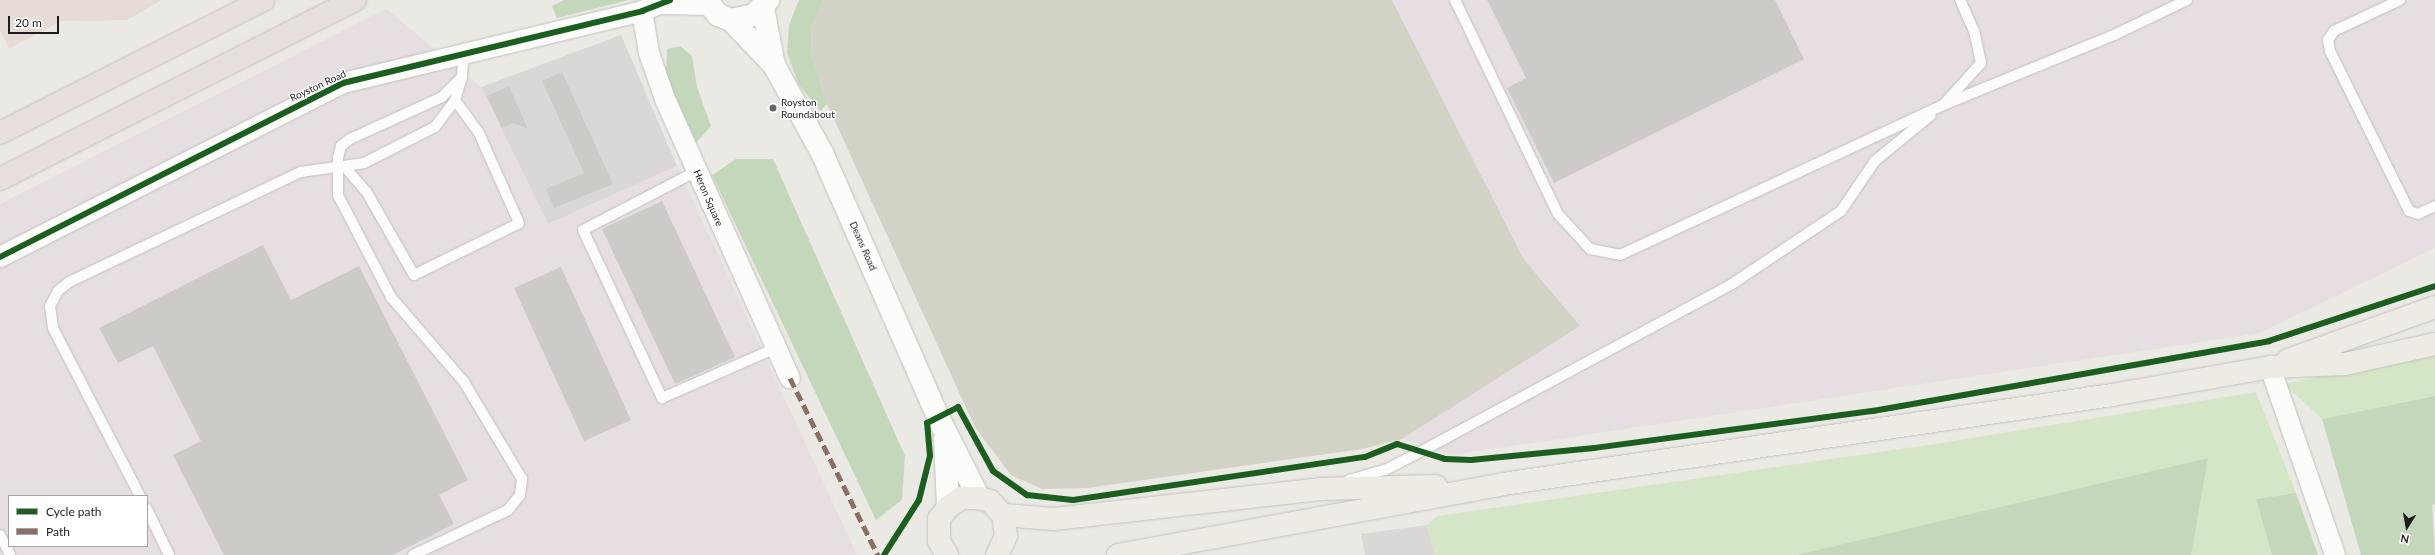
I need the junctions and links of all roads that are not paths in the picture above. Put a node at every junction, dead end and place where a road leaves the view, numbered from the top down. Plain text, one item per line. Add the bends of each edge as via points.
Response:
1 (263, 0) edge
2 (355, 0) edge
3 (1455, 0) edge
4 (1960, 0) edge
5 (2187, 0) edge
6 (2400, 0) edge
7 (666, 2) edge
8 (707, 2) edge
9 (765, 4) edge
10 (642, 11) junction
11 (731, 20) junction
12 (464, 51) junction
13 (774, 65) junction
14 (462, 77) junction
15 (455, 100) junction
16 (1943, 105) junction
17 (0, 133) edge
18 (341, 166) junction
19 (697, 171) junction
20 (0, 179) edge
21 (2435, 206) edge
22 (0, 257) edge
23 (2435, 307) edge
24 (2435, 344) edge
25 (776, 348) junction
26 (2270, 367) junction
27 (790, 378) dead end
28 (945, 431) junction
29 (1503, 484) junction
30 (1320, 489) junction
31 (139, 495) edge
32 (979, 498) junction
33 (948, 507) junction
34 (148, 511) edge
35 (1003, 515) junction
36 (0, 535) edge
37 (938, 550) edge
38 (10, 555) edge
39 (169, 555) edge
40 (413, 555) edge
41 (997, 555) edge
42 (1118, 555) edge
43 (2335, 555) edge

1 - 17 highway
2 - 20 highway
3 - 16 lane via 1558,214 1590,249 1620,255
4 - 16 lane via 1974,30 1981,63
5 - 16 lane via 2114,35
6 - 21 lane via 2334,32 2328,40 2330,51 2409,211 2418,214
7 - 8 street, Royston Road
7 - 10 street, Royston Road
8 - 11 street, Deans Road via 718,15
9 - 11 street via 754,15
9 - 13 street, Deans Road
10 - 12 street, Royston Road
10 - 19 street, Heron Square via 652,59
11 - 13 street, Deans Road
12 - 14 lane
12 - 22 street, Royston Road via 343,83
13 - 28 street, Deans Road via 823,155
14 - 15 lane
14 - 18 lane via 442,97 350,139 341,146
15 - 18 lane via 435,127 364,163
15 - 18 lane via 479,133 519,223 414,275 366,191
16 - 30 lane via 1875,161 1841,211 1732,284 1385,470
18 - 31 lane via 301,172 69,282 58,291 50,306 53,328
18 - 40 lane via 338,195 391,297 464,382 522,479 520,495 508,510
19 - 25 street, Heron Square
19 - 25 lane via 582,230 662,398
23 - 26 main road
24 - 26 main road via 2345,364
25 - 27 street, Heron Square
26 - 29 main road via 2112,395
26 - 43 street
28 - 32 street, Deans Road
28 - 33 street, Deans Road
29 - 30 main road
29 - 42 main road
30 - 35 main road via 1054,519
32 - 33 main road via 962,498
32 - 35 main road via 990,501
33 - 37 main road via 940,520
34 - 39 lane
35 - 41 main road via 1006,536
36 - 38 lane

